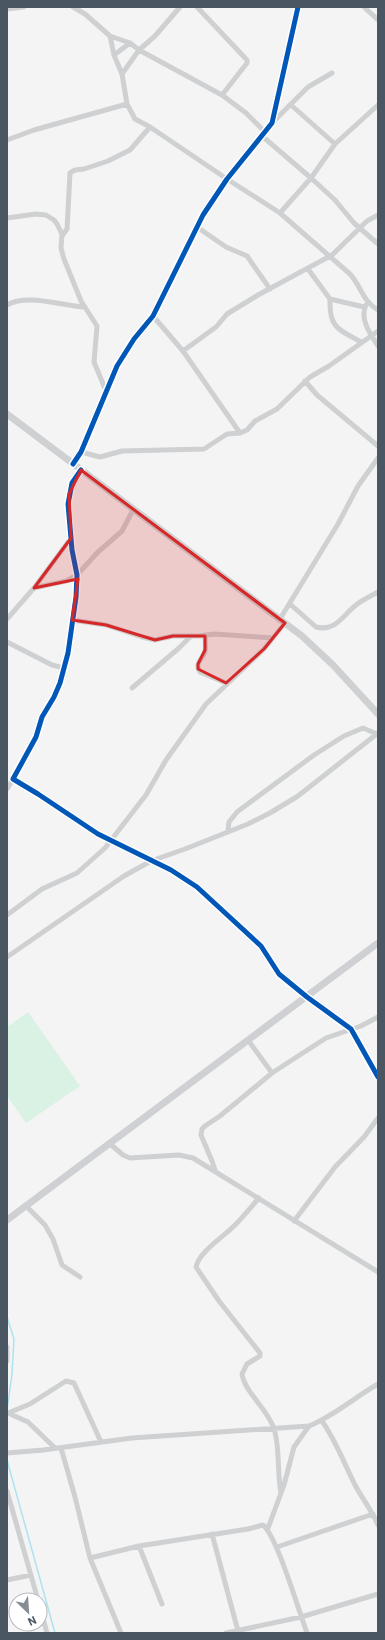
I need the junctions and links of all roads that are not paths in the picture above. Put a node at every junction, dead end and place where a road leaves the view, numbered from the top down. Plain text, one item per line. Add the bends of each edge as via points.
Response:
1 (24, 7) edge
2 (73, 7) edge
3 (180, 7) edge
4 (197, 7) edge
5 (298, 7) edge
6 (364, 7) edge
7 (7, 9) edge
8 (378, 20) edge
9 (110, 36) junction
10 (130, 43) junction
11 (139, 50) junction
12 (114, 55) junction
13 (332, 73) dead end
14 (122, 74) junction
15 (222, 96) junction
16 (127, 104) junction
17 (292, 105) junction
18 (378, 105) edge
19 (272, 123) junction
20 (150, 127) junction
21 (264, 134) junction
22 (7, 140) edge
23 (335, 144) junction
24 (311, 178) junction
25 (226, 179) junction
26 (280, 213) junction
27 (378, 214) edge
28 (7, 218) edge
29 (197, 227) junction
30 (360, 229) junction
31 (62, 236) junction
32 (378, 244) edge
33 (330, 256) junction
34 (308, 269) junction
35 (270, 288) junction
36 (330, 299) junction
37 (7, 305) edge
38 (366, 305) junction
39 (84, 307) junction
40 (378, 310) edge
41 (153, 316) junction
42 (378, 331) edge
43 (371, 336) junction
44 (361, 342) junction
45 (378, 346) edge
46 (184, 351) junction
47 (305, 381) junction
48 (106, 391) junction
49 (7, 414) edge
50 (240, 433) junction
51 (378, 446) edge
52 (81, 452) junction
53 (378, 458) edge
54 (73, 464) junction
55 (81, 470) junction
56 (133, 510) junction
57 (71, 538) junction
58 (77, 575) junction
59 (34, 588) junction
60 (378, 592) edge
61 (290, 604) junction
62 (7, 619) edge
63 (72, 620) junction
64 (282, 621) junction
65 (191, 636) junction
66 (205, 636) junction
67 (273, 638) junction
68 (7, 642) edge
69 (64, 668) junction
70 (226, 683) junction
71 (132, 688) dead end
72 (378, 714) edge
73 (378, 734) edge
74 (13, 779) junction
75 (7, 789) edge
76 (228, 831) junction
77 (111, 841) junction
78 (151, 860) junction
79 (7, 915) edge
80 (378, 943) edge
81 (7, 957) edge
82 (306, 997) junction
83 (378, 1018) edge
84 (352, 1029) junction
85 (248, 1040) junction
86 (272, 1073) junction
87 (378, 1077) edge
88 (378, 1118) edge
89 (109, 1143) junction
90 (215, 1170) junction
91 (259, 1198) junction
92 (26, 1206) junction
93 (7, 1219) edge
94 (294, 1221) junction
95 (378, 1272) edge
96 (80, 1277) dead end
97 (7, 1347) edge
98 (7, 1361) edge
99 (378, 1384) edge
100 (8, 1413) edge
101 (322, 1421) junction
102 (310, 1426) junction
103 (275, 1429) junction
104 (101, 1442) junction
105 (58, 1448) junction
106 (7, 1453) edge
107 (7, 1491) edge
108 (281, 1493) junction
109 (373, 1514) junction
110 (378, 1525) edge
111 (268, 1528) junction
112 (212, 1534) junction
113 (139, 1546) junction
114 (277, 1547) junction
115 (90, 1558) junction
116 (31, 1575) junction
117 (7, 1580) edge
118 (36, 1592) edge
119 (378, 1594) edge
120 (162, 1604) dead end
121 (301, 1617) junction
122 (238, 1631) junction
123 (121, 1633) edge
124 (226, 1633) edge
125 (307, 1633) edge

1 - 7 street
2 - 9 street
3 - 11 street
4 - 15 street via 247,60
5 - 19 street
6 - 8 street
9 - 10 street
9 - 12 street
10 - 11 street
10 - 12 street
11 - 14 street
11 - 15 street
12 - 14 street
13 - 17 street via 308,88
14 - 16 street
15 - 21 street via 246,113
16 - 20 street via 135,119
16 - 22 street
17 - 19 street
17 - 23 street
18 - 23 street
19 - 21 street
20 - 25 street
20 - 31 street via 130,150 108,161 70,173 67,229
21 - 24 street
21 - 25 street
23 - 24 street
24 - 26 street
24 - 30 street via 335,200
25 - 26 street
25 - 29 street
26 - 33 street
27 - 30 street
28 - 31 street via 46,215 54,220
29 - 35 street via 226,247 247,256
29 - 41 street
30 - 32 street
30 - 33 street
31 - 39 street via 61,251
33 - 34 street
33 - 38 street via 356,280
34 - 35 street
34 - 36 street
35 - 46 street via 227,314 216,327
36 - 38 street
36 - 44 street via 329,313 333,323
37 - 39 street via 25,300
38 - 40 street
38 - 43 street via 366,326
39 - 48 street via 97,326 94,362
41 - 46 street
41 - 48 street via 117,366
42 - 43 street
43 - 44 street
43 - 45 street
44 - 47 street
46 - 50 street
47 - 50 street via 277,409
47 - 51 street via 317,396
48 - 52 street
49 - 54 street
50 - 52 street via 227,434 202,449 122,451 100,457
52 - 54 street
53 - 61 street via 358,486
54 - 55 street
55 - 56 street
55 - 57 street via 72,483 69,494
56 - 58 street via 122,531
56 - 64 street
57 - 58 street
57 - 59 street
58 - 59 street via 66,581
58 - 63 street
59 - 62 street
60 - 61 street via 356,604 338,623 330,627 316,628
61 - 64 street
63 - 65 street via 106,625 156,640 173,636
63 - 69 street
64 - 67 street
64 - 72 street via 333,665
65 - 66 street
65 - 71 street
66 - 67 street via 214,634
66 - 70 street via 205,650 198,669
67 - 70 street
68 - 69 street via 52,665
69 - 74 street via 36,737
70 - 77 street via 206,704 166,760 146,795
73 - 76 street via 286,804 248,824
73 - 76 street via 367,729 356,730 314,755 237,812 229,822
74 - 75 street
74 - 77 street
76 - 78 street
77 - 78 street
77 - 79 street via 77,873 42,889
78 - 81 street
78 - 82 street via 197,887 261,946 277,972
80 - 82 main road
82 - 84 street
82 - 85 main road
83 - 84 street
84 - 86 street via 326,1038
84 - 87 street
85 - 86 street
85 - 89 main road
86 - 90 street via 202,1129 202,1140
88 - 94 street via 364,1137 335,1167
89 - 90 street via 127,1158 179,1155 198,1160
89 - 92 main road
90 - 91 street
91 - 94 street
91 - 103 street via 202,1256 196,1267 260,1353 260,1356 247,1364 242,1378 266,1411
92 - 93 main road
92 - 96 street via 39,1218 53,1239 62,1265
94 - 95 street
97 - 98 street
99 - 101 street
100 - 104 street via 30,1404 70,1381 74,1383
100 - 105 street via 28,1422
101 - 102 street
101 - 109 street
102 - 103 street
102 - 108 street via 294,1447
103 - 104 street
103 - 108 street
104 - 105 street
105 - 106 street
105 - 115 street via 75,1496
107 - 116 street
108 - 111 street
109 - 110 street
109 - 114 street
111 - 112 street via 260,1525
111 - 114 street
112 - 113 street
112 - 122 street
113 - 115 street
113 - 120 street
114 - 121 street
115 - 123 street
116 - 117 street
116 - 118 street
119 - 121 street
121 - 122 street
121 - 125 street
122 - 124 street

